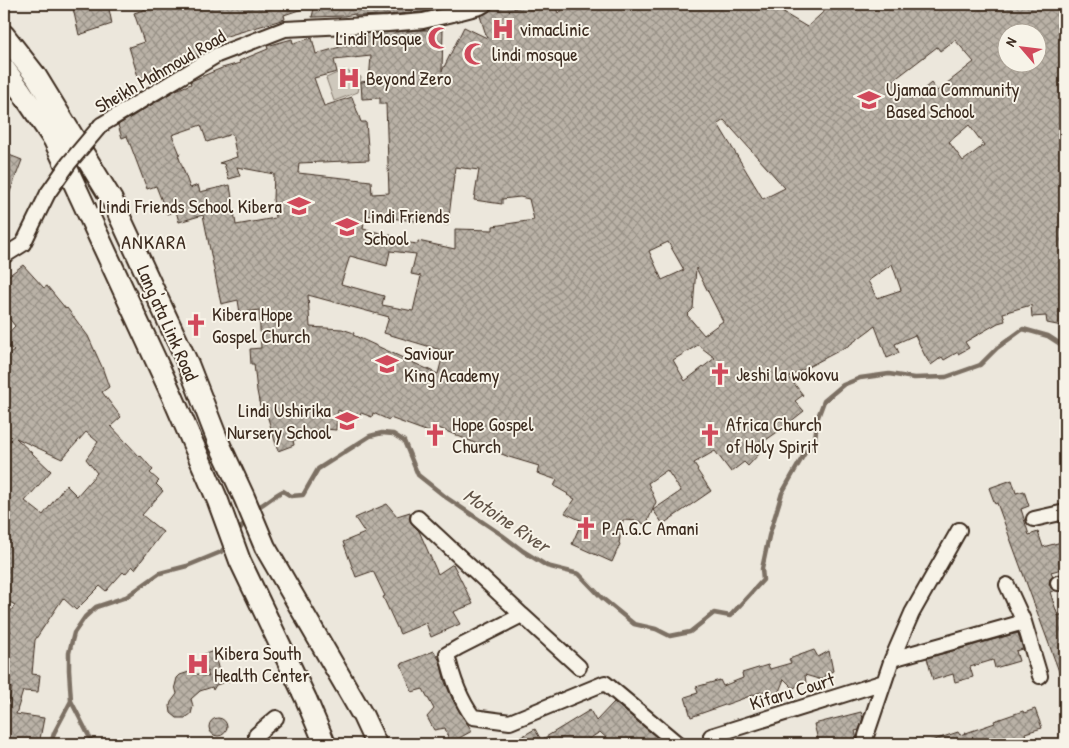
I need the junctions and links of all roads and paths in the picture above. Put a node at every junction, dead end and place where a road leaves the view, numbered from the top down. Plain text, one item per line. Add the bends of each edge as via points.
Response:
1 (485, 4) edge
2 (4, 35) edge
3 (4, 68) edge
4 (4, 256) edge
5 (1065, 512) edge
6 (418, 518) dead end
7 (1034, 519) dead end
8 (958, 530) dead end
9 (1007, 585) dead end
10 (522, 615) junction
11 (1024, 622) junction
12 (892, 659) junction
13 (579, 667) dead end
14 (1040, 676) dead end
15 (884, 682) junction
16 (276, 718) dead end
17 (711, 736) dead end
18 (256, 744) edge
19 (325, 744) edge
20 (376, 744) edge
21 (678, 744) edge
22 (865, 744) edge

1 - 4 street, Sheikh Mahmoud Road, bridge via 423,20 285,29 217,55 101,125 48,194 23,244
2 - 20 main road, Lang'ata Link Road via 36,76 112,200 188,364 265,547
3 - 19 main road, Lang'ata Link Road via 54,140 171,393 240,561
5 - 7 street
6 - 10 street
8 - 12 street via 912,613
9 - 11 street
10 - 13 street
10 - 21 street via 447,654 458,693 473,717 510,722 605,683
11 - 12 street
11 - 14 street
12 - 15 street
15 - 17 street, Kifaru Court
15 - 22 street
16 - 18 street via 256,735

